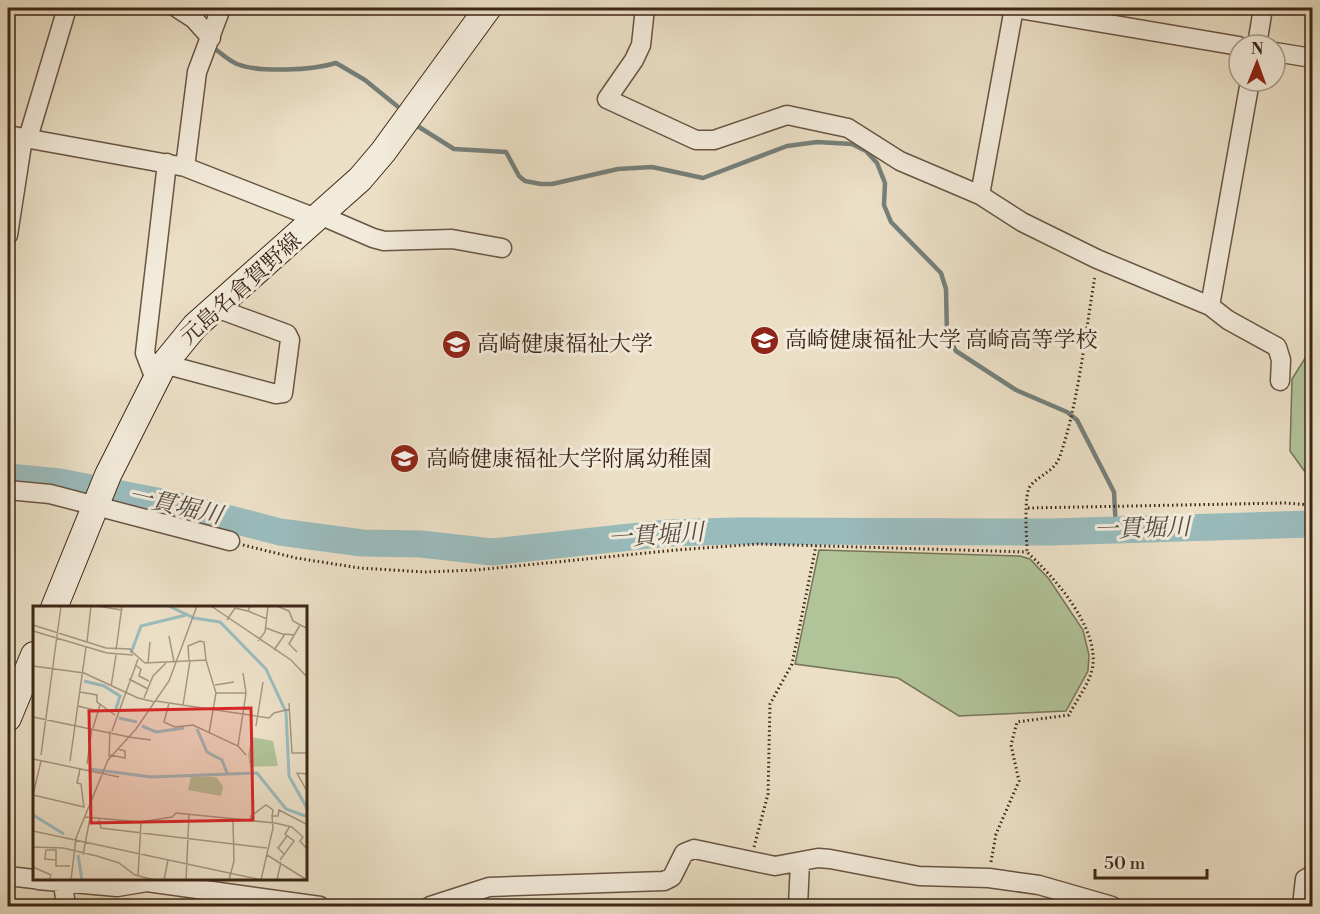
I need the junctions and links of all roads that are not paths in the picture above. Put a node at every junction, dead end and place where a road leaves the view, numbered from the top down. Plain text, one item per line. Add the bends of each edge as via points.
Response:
1 (67, 8) edge
2 (177, 8) edge
3 (220, 8) edge
4 (488, 8) edge
5 (645, 8) edge
6 (1014, 8) edge
7 (1263, 8) edge
8 (1259, 33) edge
9 (211, 38) junction
10 (1227, 44) edge
11 (1287, 54) edge
12 (1312, 58) edge
13 (1248, 93) edge
14 (19, 137) edge
15 (167, 163) junction
16 (185, 167) junction
17 (980, 195) junction
18 (320, 217) junction
19 (8, 235) edge
20 (502, 248) dead end
21 (1210, 306) junction
22 (216, 308) junction
23 (159, 372) junction
24 (1280, 381) dead end
25 (8, 490) edge
26 (95, 505) junction
27 (230, 541) road end
28 (55, 606) edge
29 (33, 657) edge
30 (8, 718) edge
31 (800, 862) junction
32 (1312, 875) edge
33 (8, 876) edge
34 (33, 879) edge
35 (50, 881) edge
36 (63, 883) junction
37 (66, 906) edge
38 (320, 906) edge
39 (430, 906) edge
40 (798, 906) edge
41 (1112, 906) edge
42 (1302, 906) edge

1 - 14 street
2 - 9 street
3 - 9 street
4 - 18 main road, 元島名倉賀野線 via 383,152
5 - 17 street via 634,60 607,99 696,140 714,140 787,115 848,128 900,161
6 - 10 street
6 - 17 street
7 - 8 street
9 - 16 street via 197,72
11 - 12 street
13 - 21 street
14 - 15 street
14 - 19 street
15 - 16 street
15 - 23 street via 145,353
16 - 18 street
17 - 21 street via 1022,222 1097,259
18 - 20 street via 384,241 452,239
18 - 22 main road, 元島名倉賀野線
21 - 24 street via 1277,348
22 - 23 main road, 元島名倉賀野線 via 178,344
22 - 23 street via 287,334 290,340 283,393
23 - 26 main road, 元島名倉賀野線
25 - 26 street via 50,494
26 - 27 street
26 - 28 main road, 元島名倉賀野線
29 - 30 main road
31 - 39 street via 775,866 694,849 684,853 672,877 664,881 489,888
31 - 40 street
31 - 41 street via 830,859 919,876 989,878 1039,885
32 - 42 street via 1305,879
33 - 34 street
35 - 36 street
36 - 37 street
36 - 38 street via 117,888 147,882

